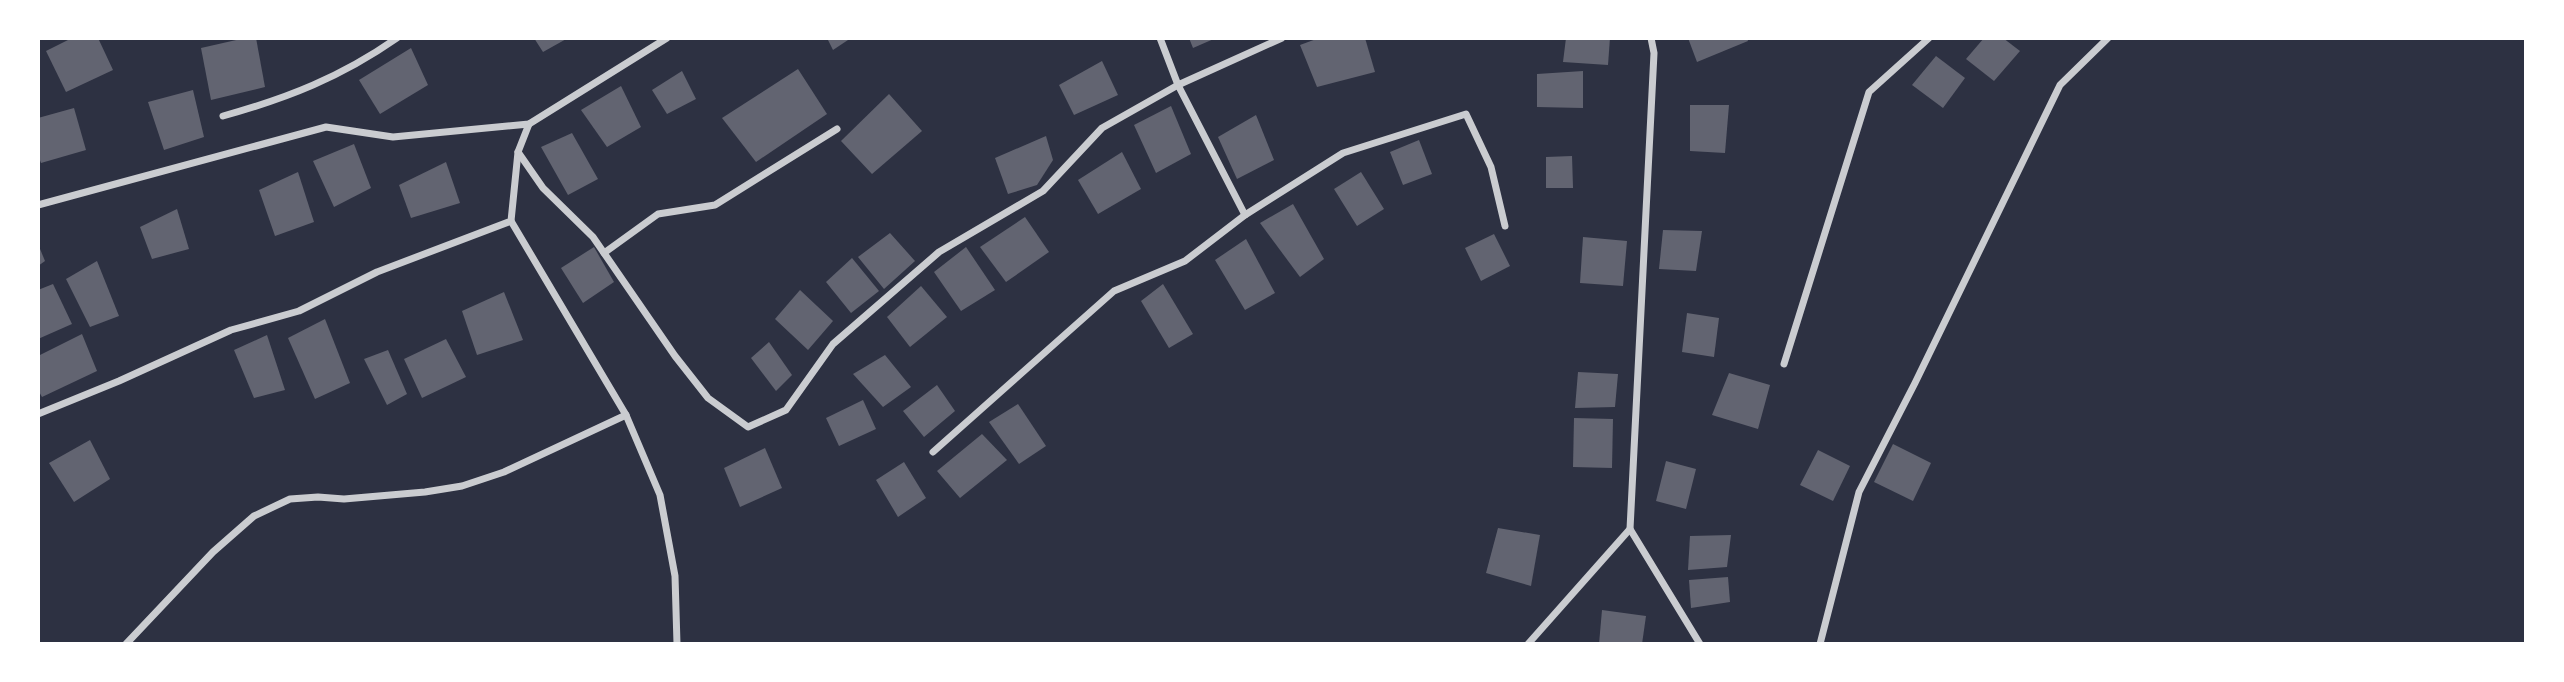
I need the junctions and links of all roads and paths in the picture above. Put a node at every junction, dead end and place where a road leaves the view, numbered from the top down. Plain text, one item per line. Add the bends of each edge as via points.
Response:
1 (397, 38) edge
2 (667, 38) edge
3 (1160, 38) edge
4 (1282, 38) edge
5 (1651, 38) edge
6 (1929, 38) edge
7 (2108, 38) edge
8 (1178, 85) junction
9 (223, 116) dead end
10 (529, 124) junction
11 (836, 129) dead end
12 (518, 152) junction
13 (38, 205) edge
14 (1245, 215) junction
15 (510, 221) junction
16 (1505, 226) dead end
17 (604, 253) junction
18 (1784, 364) dead end
19 (38, 414) edge
20 (626, 415) junction
21 (933, 452) dead end
22 (1630, 529) junction
23 (126, 643) edge
24 (677, 643) edge
25 (1528, 643) edge
26 (1700, 643) edge
27 (1820, 643) edge

1 - 9 street via 330,78 280,100
2 - 10 street
3 - 8 street
4 - 8 street
5 - 22 street via 1654,53
6 - 18 street via 1869,92
7 - 27 street via 2060,85 1859,492
8 - 14 street
8 - 17 street via 1102,128 1043,191 939,252 832,344 786,410 748,427 708,398
10 - 12 street
10 - 13 street via 393,137 326,127
11 - 17 street via 715,205 658,214
12 - 15 street
12 - 17 street via 543,188
14 - 16 street via 1343,153 1466,114 1492,167
14 - 21 street via 1185,261 1114,291
15 - 19 street via 376,272 299,312 231,330
15 - 20 street
20 - 23 street via 504,472 463,486 344,499 290,499 254,516
20 - 24 street via 660,495 675,576
22 - 25 street
22 - 26 street

